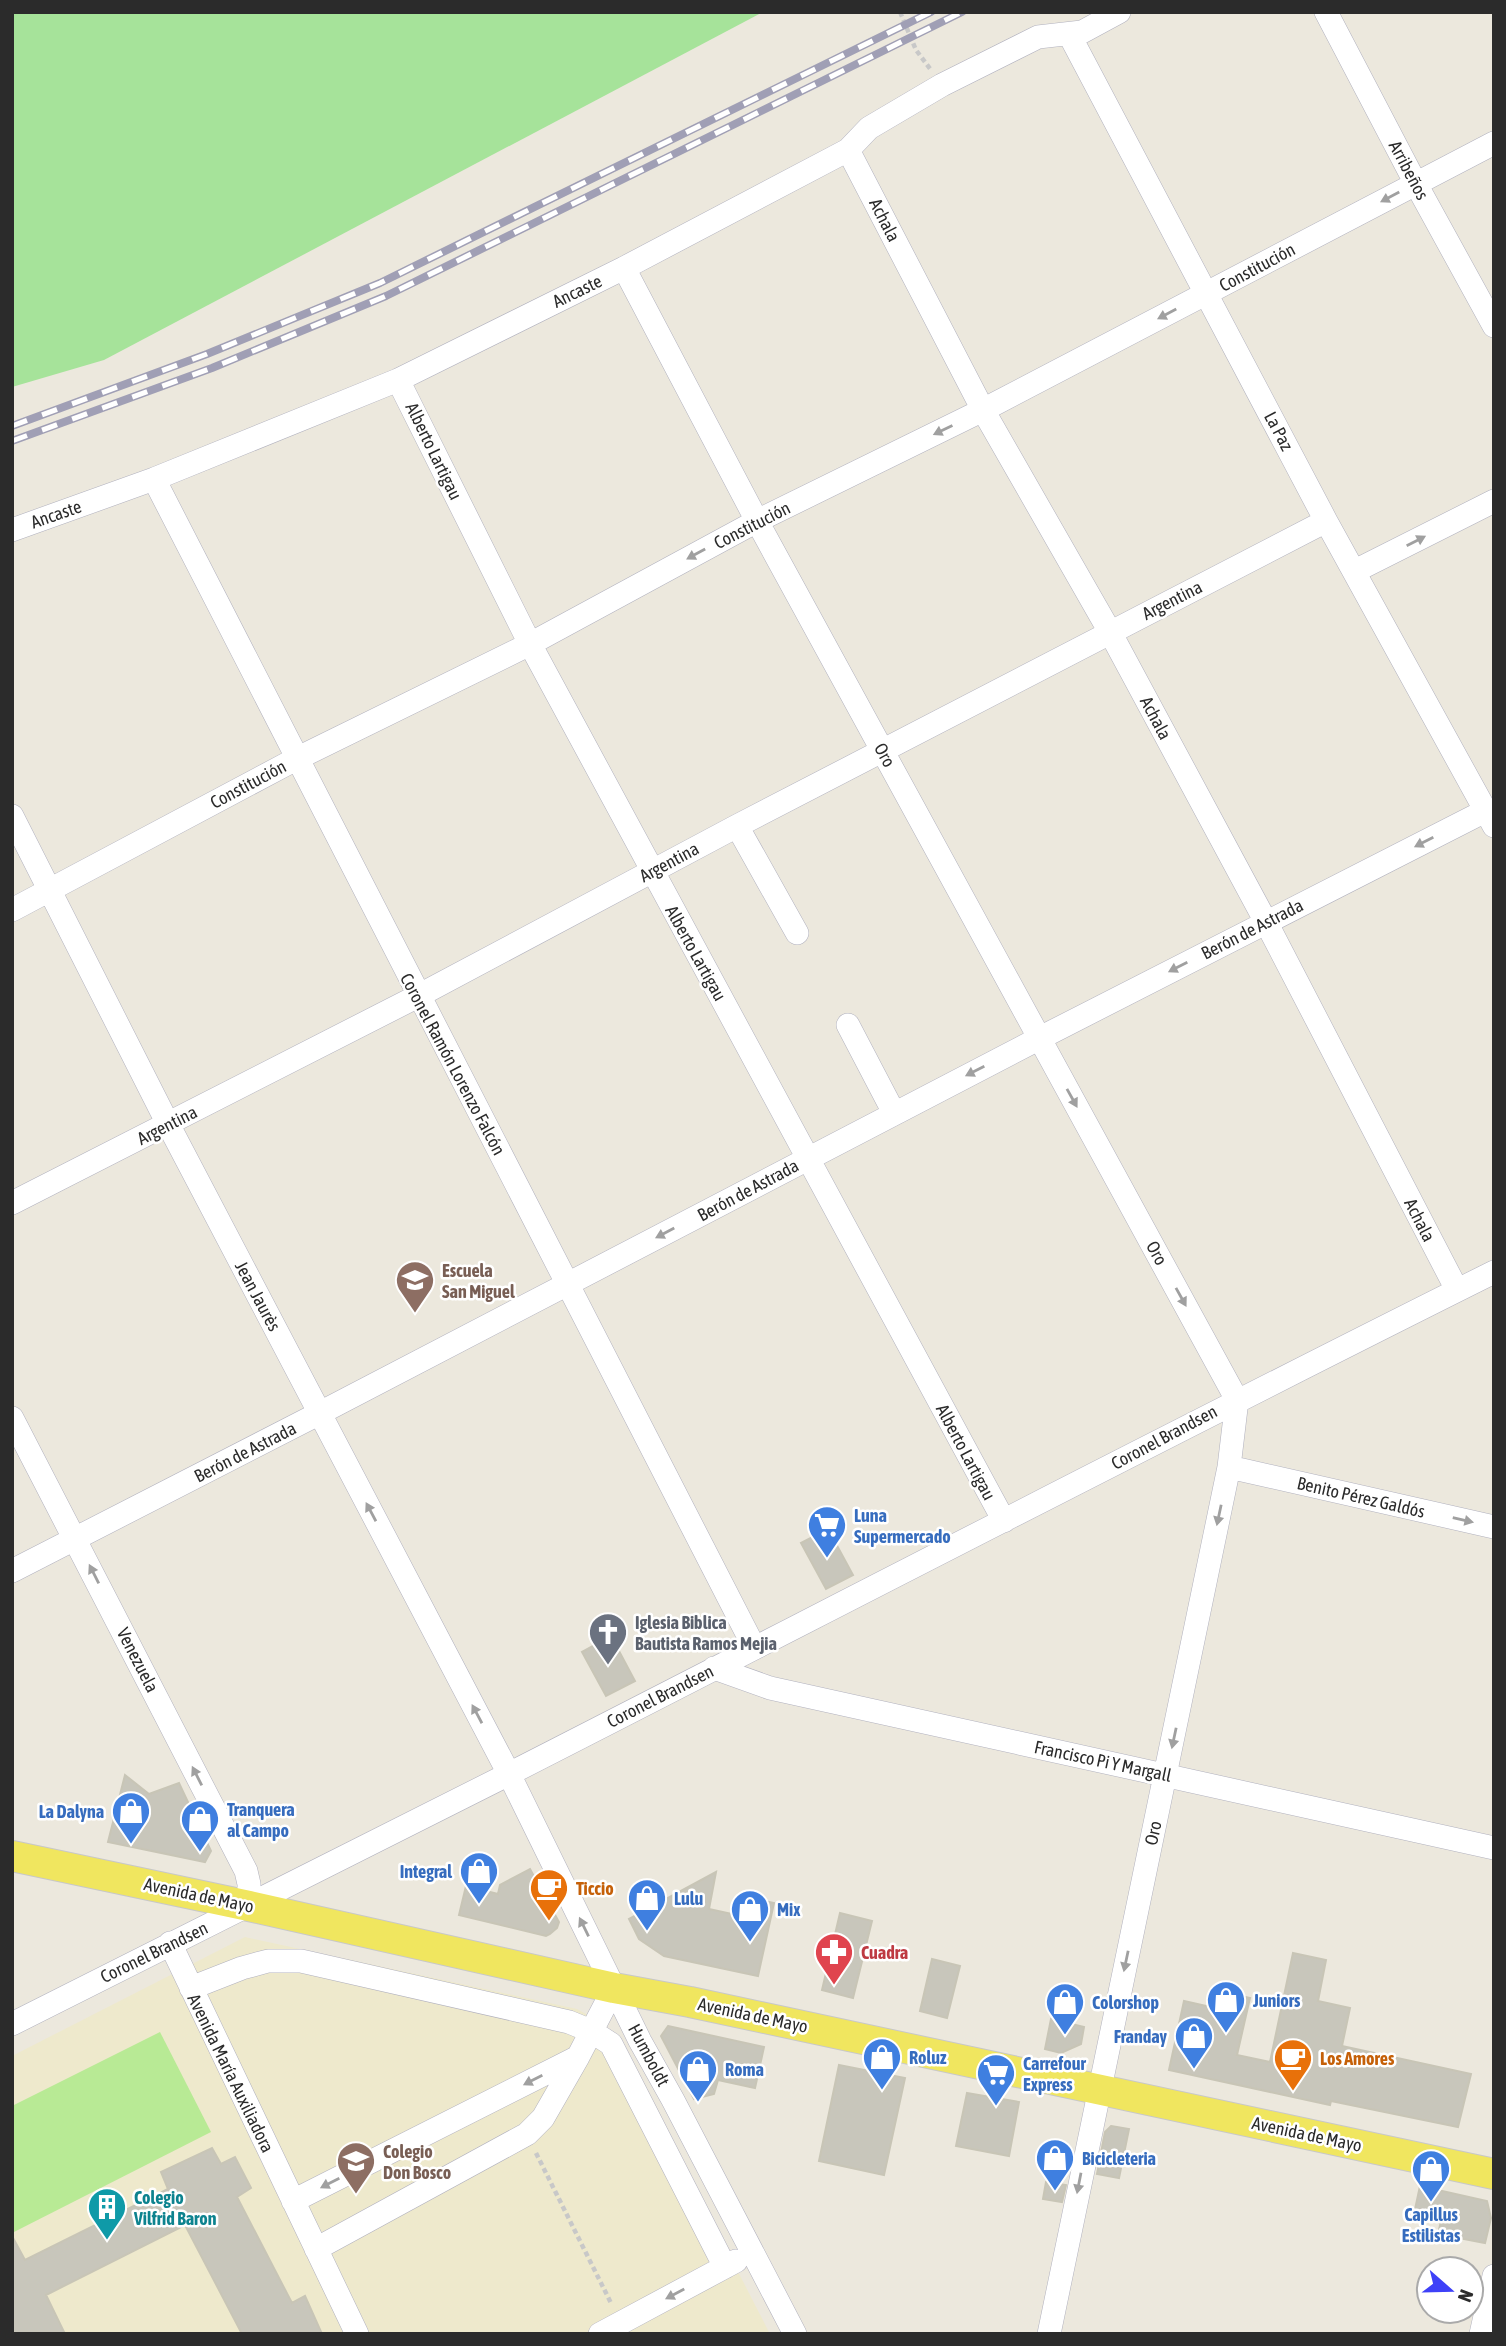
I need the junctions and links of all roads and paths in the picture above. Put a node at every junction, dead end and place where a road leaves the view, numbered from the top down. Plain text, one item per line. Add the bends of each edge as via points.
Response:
1 (901, 12) edge
2 (1119, 12) edge
3 (1326, 12) edge
4 (1069, 34) junction
5 (942, 85) junction
6 (1494, 143) edge
7 (848, 150) junction
8 (1416, 184) junction
9 (624, 268) junction
10 (1207, 293) junction
11 (1494, 327) edge
12 (398, 380) junction
13 (983, 410) junction
14 (154, 479) junction
15 (1494, 502) edge
16 (757, 521) junction
17 (1326, 521) junction
18 (12, 530) edge
19 (1355, 571) junction
20 (1110, 632) junction
21 (530, 644) junction
22 (883, 751) junction
23 (296, 759) junction
24 (12, 816) edge
25 (1489, 818) edge
26 (737, 826) junction
27 (651, 871) junction
28 (50, 889) junction
29 (12, 910) edge
30 (1266, 922) junction
31 (797, 933) dead end
32 (418, 996) junction
33 (848, 1025) dead end
34 (1040, 1038) junction
35 (894, 1113) junction
36 (168, 1125) junction
37 (808, 1158) junction
38 (12, 1203) edge
39 (1494, 1272) edge
40 (569, 1284) junction
41 (1457, 1290) junction
42 (1237, 1400) junction
43 (320, 1413) junction
44 (12, 1418) edge
45 (1229, 1466) junction
46 (1004, 1521) junction
47 (1494, 1527) edge
48 (76, 1539) junction
49 (12, 1571) edge
50 (754, 1647) junction
51 (714, 1668) junction
52 (509, 1774) junction
53 (1166, 1775) junction
54 (1494, 1848) edge
55 (12, 1856) edge
56 (249, 1906) junction
57 (170, 1943) junction
58 (191, 1988) junction
59 (614, 1988) junction
60 (12, 2024) edge
61 (594, 2025) junction
62 (578, 2057) junction
63 (1098, 2088) junction
64 (527, 2134) junction
65 (1494, 2174) edge
66 (293, 2202) junction
67 (316, 2249) junction
68 (753, 2253) junction
69 (724, 2267) junction
70 (1494, 2276) edge
71 (621, 2323) junction
72 (356, 2334) edge
73 (600, 2334) edge
74 (795, 2334) edge
75 (1049, 2334) edge
76 (1481, 2334) edge

1 - 5 path via 916,50
2 - 4 street, Ancaste
3 - 8 street, Arribeños
4 - 5 street, Ancaste via 1038,37
4 - 10 street, La Paz
5 - 7 street, Ancaste via 869,128
6 - 8 street, Constitución
7 - 9 street, Ancaste
7 - 13 street, Achala
8 -> 10 street, Constitución
8 - 11 street, Arribeños
9 - 12 street, Ancaste
9 - 16 street, Oro
10 -> 13 street, Constitución
10 - 17 street, La Paz
12 - 14 street, Ancaste
12 - 21 street, Alberto Lartigau
13 -> 16 street, Constitución
13 - 20 street, Achala
14 - 18 street, Ancaste
14 - 23 street, Coronel Ramón Lorenzo Falcón
19 -> 15 street
16 -> 21 street, Constitución
16 - 22 street, Oro
17 - 19 street, La Paz
17 - 20 street, Argentina
19 - 25 street, La Paz
20 - 22 street, Argentina
20 - 30 street, Achala
21 - 23 street, Constitución
21 - 27 street, Alberto Lartigau
22 - 26 street, Argentina
22 - 34 street, Oro
23 - 28 street, Constitución
23 - 32 street, Coronel Ramón Lorenzo Falcón
24 - 28 street, Jean Jaurès
25 -> 30 street, Berón de Astrada
26 - 27 street, Argentina
26 - 31 street
27 - 32 street, Argentina
27 - 37 street, Alberto Lartigau
28 - 29 street, Constitución
28 - 36 street, Jean Jaurès
30 -> 34 street, Berón de Astrada
30 - 41 street, Achala
32 - 36 street, Argentina
32 - 40 street, Coronel Ramón Lorenzo Falcón
33 - 35 street
34 -> 35 street, Berón de Astrada
34 -> 42 street, Oro
35 - 37 street, Berón de Astrada
36 - 38 street, Argentina
36 - 43 street, Jean Jaurès
37 -> 40 street, Berón de Astrada
37 - 46 street, Alberto Lartigau
39 - 41 street, Coronel Brandsen
40 - 43 street, Berón de Astrada
40 - 50 street, Coronel Ramón Lorenzo Falcón
41 - 42 street, Coronel Brandsen
42 - 45 street, Oro
42 - 46 street, Coronel Brandsen
43 - 48 street, Berón de Astrada
52 -> 43 street, Jean Jaurès
44 - 48 street, Venezuela
45 -> 47 street, Benito Pérez Galdós
45 -> 53 street, Oro
46 - 50 street, Coronel Brandsen
48 - 49 street, Berón de Astrada
56 -> 48 street, Venezuela via 246,1871
50 - 51 street, Coronel Brandsen
51 - 52 street, Coronel Brandsen
51 - 53 street, Francisco Pi Y Margall via 771,1688
52 - 56 street, Coronel Brandsen
59 -> 52 street, Humboldt
53 - 54 street, Francisco Pi Y Margall
53 -> 63 street, Oro
55 - 56 main road, Avenida de Mayo
56 - 57 street, Coronel Brandsen
56 - 59 main road, Avenida de Mayo
57 - 58 street, Avenida María Auxiliadora
57 - 60 street, Coronel Brandsen
58 - 61 street via 268,1961 301,1961
58 - 66 street, Avenida María Auxiliadora
59 - 61 street
59 - 63 main road, Avenida de Mayo
59 - 68 street, Humboldt
61 - 62 street
61 - 69 street via 611,2044
62 - 64 street via 543,2118
62 -> 66 street
63 - 65 main road, Avenida de Mayo
63 -> 75 street, Oro
64 - 67 street
64 - 71 path
66 - 67 street, Avenida María Auxiliadora
67 - 72 street, Avenida María Auxiliadora
68 - 69 street
68 - 74 street, Humboldt
69 -> 71 street
70 - 76 street
71 - 73 street

